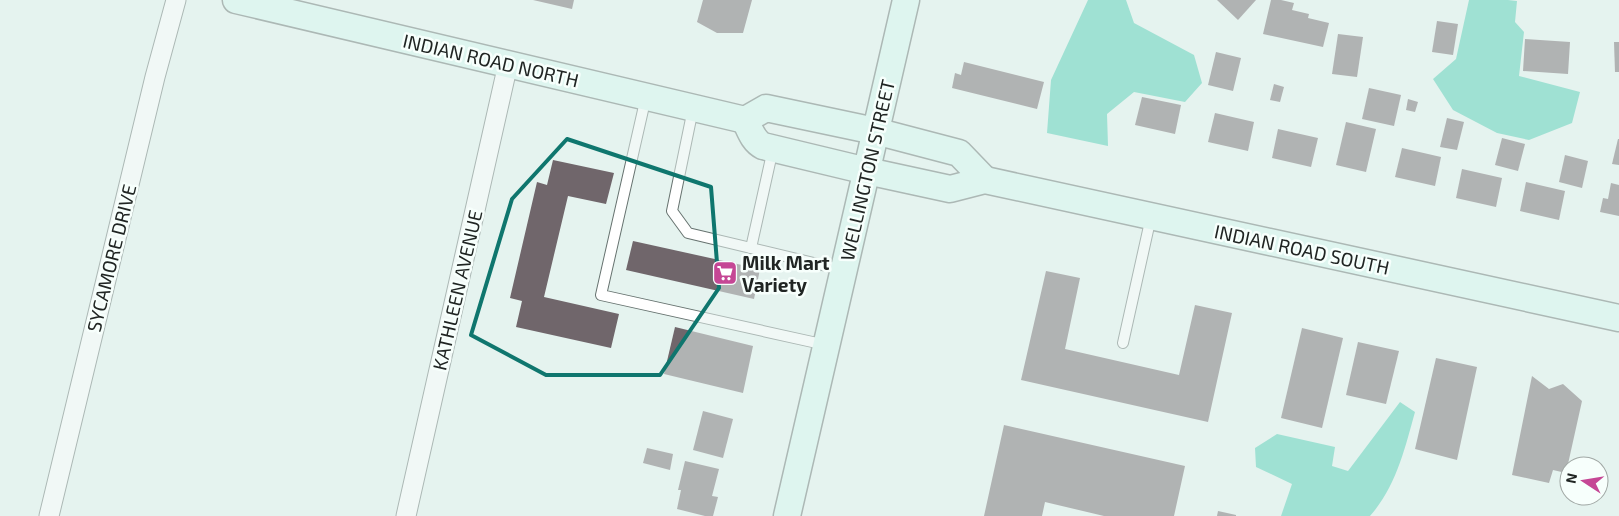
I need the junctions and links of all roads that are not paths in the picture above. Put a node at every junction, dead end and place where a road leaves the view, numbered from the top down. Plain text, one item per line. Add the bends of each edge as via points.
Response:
1 (176, 0) edge
2 (236, 0) edge
3 (906, 0) edge
4 (508, 64) junction
5 (646, 96) junction
6 (693, 108) junction
7 (745, 120) junction
8 (875, 131) junction
9 (773, 149) junction
10 (867, 171) junction
11 (986, 180) junction
12 (1151, 216) junction
13 (750, 248) junction
14 (844, 270) junction
15 (1619, 318) edge
16 (1123, 343) dead end
17 (826, 345) junction
18 (49, 516) edge
19 (406, 516) edge
20 (787, 516) edge

1 - 18 street, SYCAMORE DRIVE
2 - 4 main road, INDIAN ROAD NORTH
3 - 8 main road, WELLINGTON STREET
4 - 5 main road, INDIAN ROAD NORTH
4 - 19 street, KATHLEEN AVENUE
5 - 6 main road, INDIAN ROAD NORTH
5 - 17 lane via 601,295
6 - 7 main road, INDIAN ROAD NORTH
6 - 13 lane via 672,210 688,233
7 - 8 main road via 766,108
7 - 9 main road via 758,143
8 - 10 main road, WELLINGTON STREET
8 - 11 main road via 959,153
9 - 10 main road
9 - 13 lane
10 - 11 main road, INDIAN ROAD SOUTH via 950,190
10 - 14 main road, WELLINGTON STREET
11 - 12 main road, INDIAN ROAD SOUTH
12 - 15 main road, INDIAN ROAD SOUTH
12 - 16 lane
13 - 14 lane
14 - 17 main road, WELLINGTON STREET
17 - 20 main road, WELLINGTON STREET

